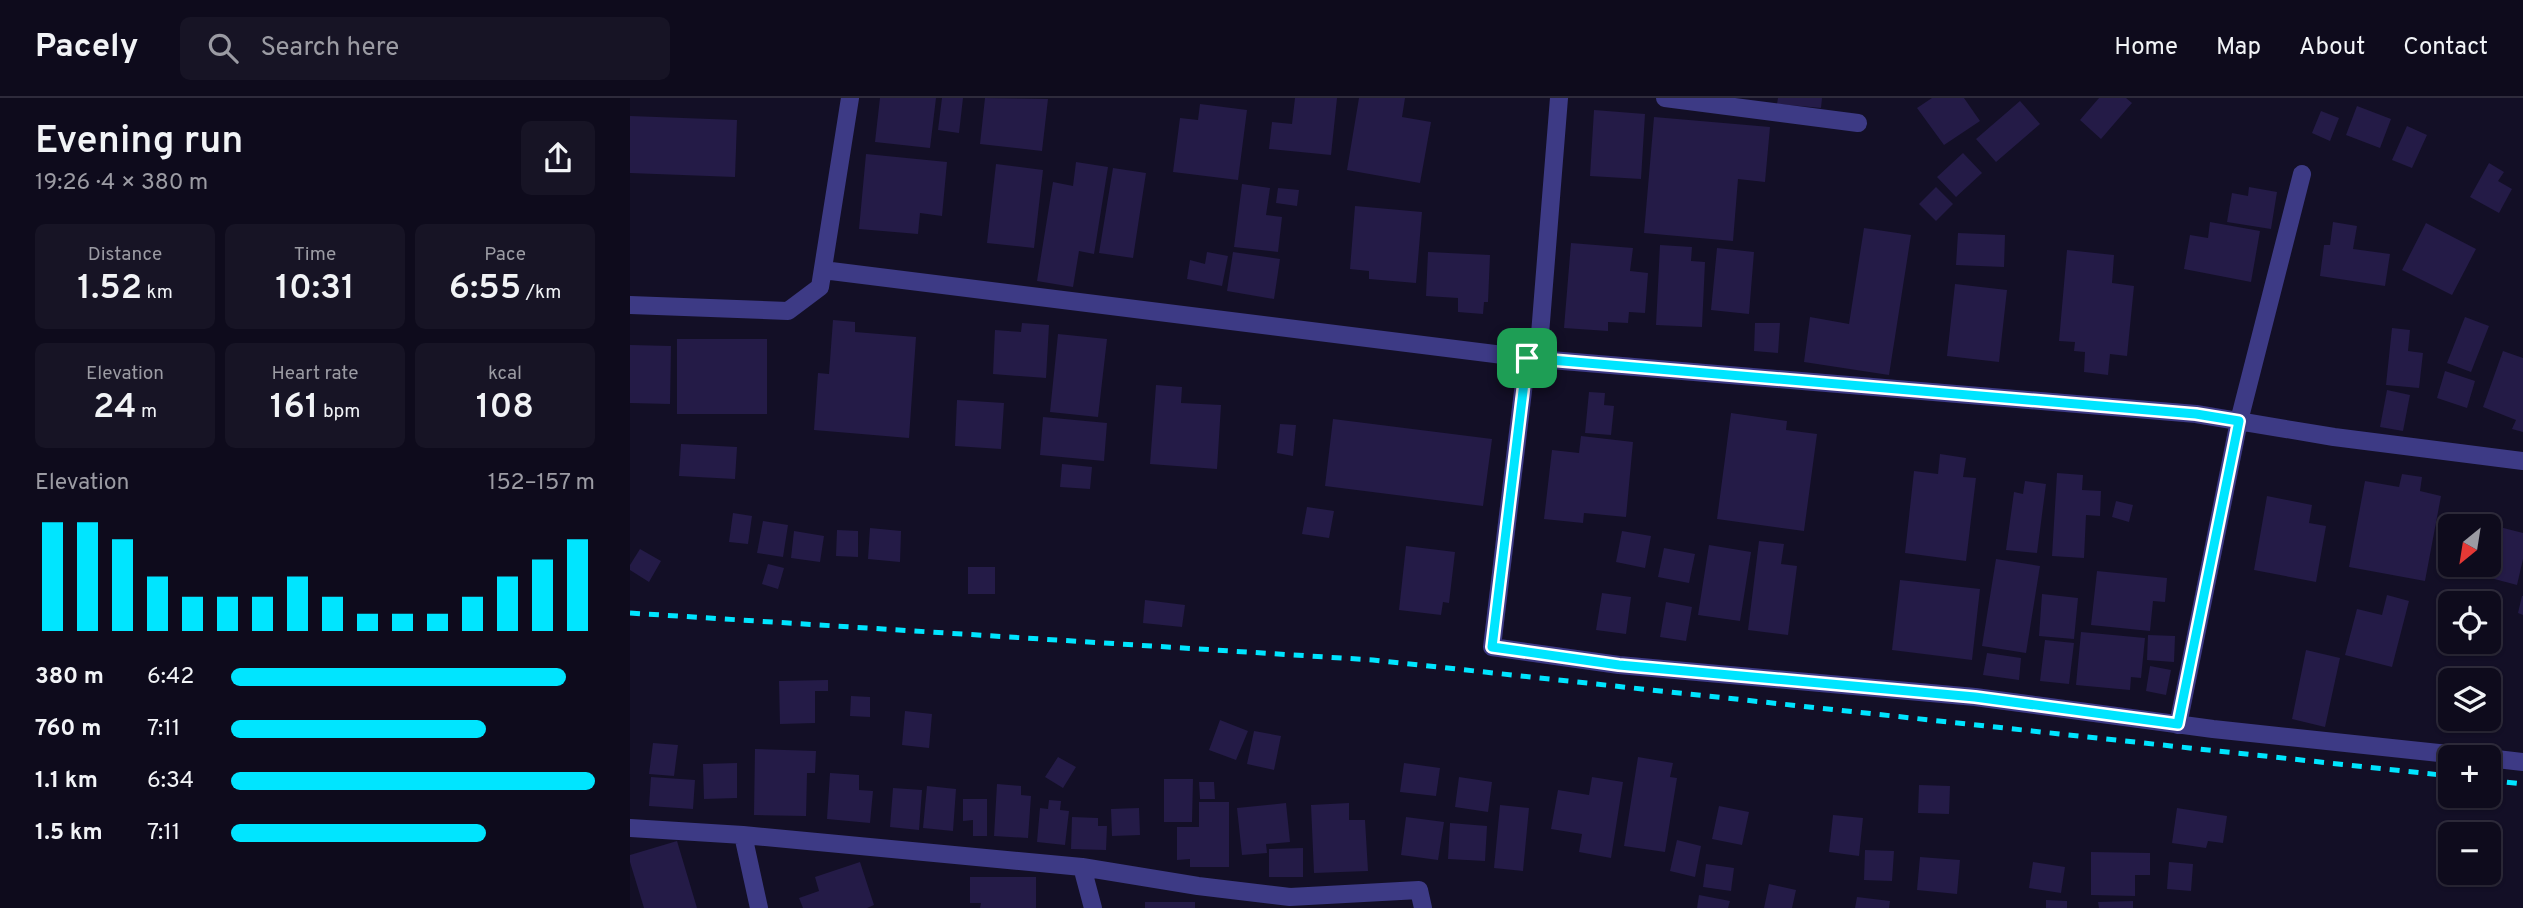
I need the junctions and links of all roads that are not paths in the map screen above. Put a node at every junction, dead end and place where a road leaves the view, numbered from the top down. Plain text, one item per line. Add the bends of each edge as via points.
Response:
1 (850, 98) edge
2 (1559, 98) edge
3 (1665, 98) edge
4 (1858, 123) dead end
5 (2302, 174) dead end
6 (823, 270) junction
7 (630, 304) edge
8 (1533, 359) junction
9 (2239, 421) junction
10 (2523, 461) edge
11 (2178, 724) junction
12 (2438, 753) edge
13 (2501, 760) edge
14 (2523, 762) edge
15 (630, 828) edge
16 (743, 835) junction
17 (1082, 867) junction
18 (759, 908) edge
19 (1093, 908) edge
20 (1423, 908) edge

1 - 6 street
2 - 8 street
3 - 4 street
5 - 9 street
6 - 7 street via 820,287 788,312
6 - 8 street
8 - 9 street
8 - 11 street via 1492,647 1619,665 1975,697
9 - 10 street
9 - 11 street
11 - 12 street
13 - 14 street
15 - 16 street
16 - 17 street
16 - 18 street
17 - 19 street
17 - 20 street via 1290,897 1419,890

